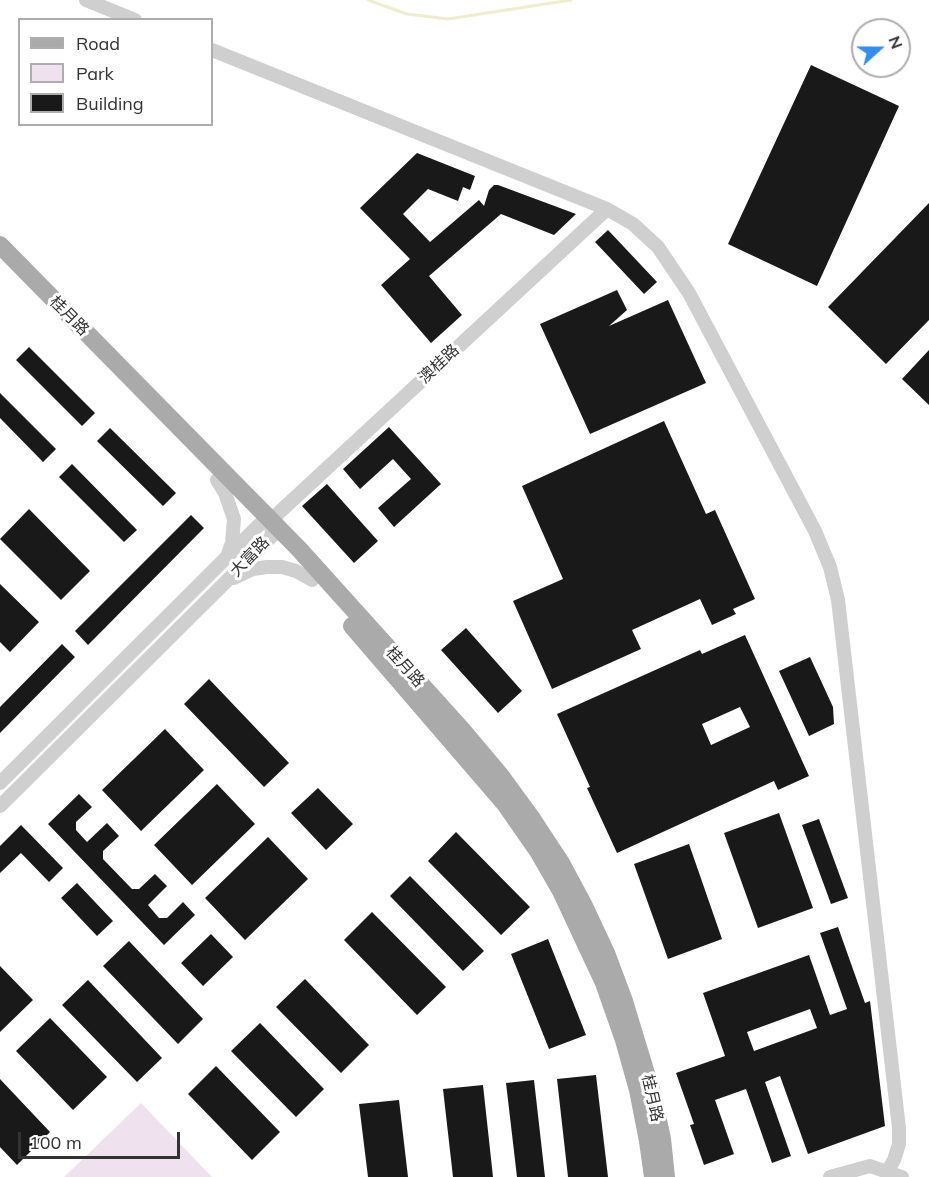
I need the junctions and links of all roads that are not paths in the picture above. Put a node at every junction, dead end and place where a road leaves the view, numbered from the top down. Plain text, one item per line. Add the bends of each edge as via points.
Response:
1 (86, 0) edge
2 (130, 18) edge
3 (213, 50) edge
4 (608, 209) junction
5 (0, 245) edge
6 (0, 262) edge
7 (217, 480) junction
8 (268, 526) junction
9 (228, 556) junction
10 (312, 580) junction
11 (224, 583) junction
12 (190, 593) junction
13 (202, 605) junction
14 (0, 783) edge
15 (0, 806) edge
16 (880, 1174) edge
17 (653, 1177) edge
18 (666, 1177) edge
19 (830, 1177) edge
20 (902, 1177) edge

1 - 2 street
3 - 4 street
4 - 8 street, 澳桂路
4 - 16 street via 633,224 658,247 676,272 815,531 830,567 844,641 899,1128 894,1160
5 - 8 main road, 桂月路
6 - 7 main road, 桂月路
7 - 8 main road, 桂月路
7 - 9 street via 234,519
8 - 9 street, 大富路
8 - 10 main road, 桂月路
8 - 11 street, 大富路
8 - 18 main road, 桂月路 via 463,731 500,775 561,863 593,925 624,1001 652,1094
9 - 12 street, 大富路
10 - 11 street via 296,571 267,567
10 - 17 main road, 桂月路 via 506,805 561,891 604,983 624,1040
11 - 13 street, 大富路
12 - 13 street
12 - 14 street, 大富路
13 - 15 street, 大富路
16 - 19 street via 870,1167
16 - 20 street

